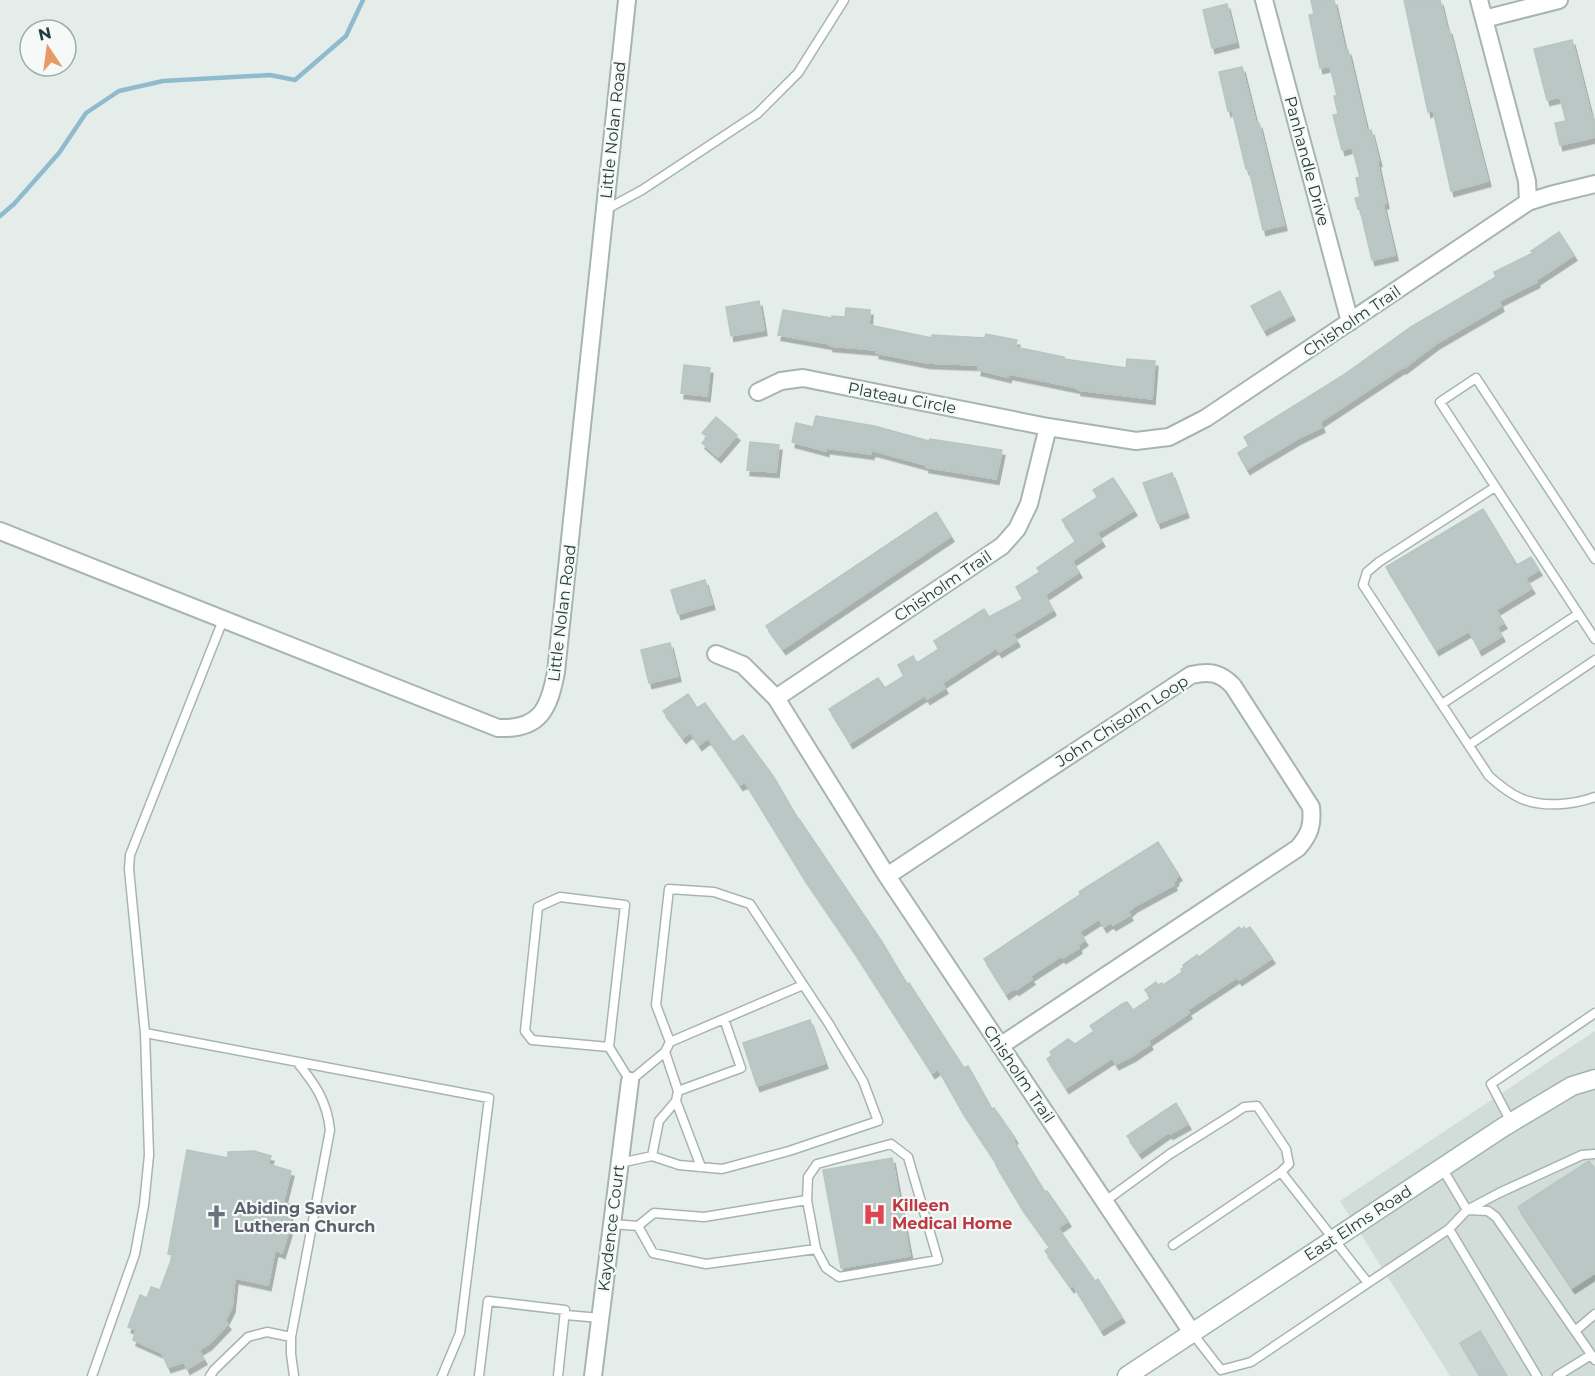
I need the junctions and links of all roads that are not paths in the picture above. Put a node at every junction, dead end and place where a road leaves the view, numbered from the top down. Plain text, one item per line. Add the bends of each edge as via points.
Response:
1 (627, 0) edge
2 (844, 0) edge
3 (1264, 0) edge
4 (1479, 0) edge
5 (1559, 0) edge
6 (1484, 20) junction
7 (1595, 184) edge
8 (1528, 202) junction
9 (605, 210) junction
10 (1350, 322) junction
11 (758, 392) dead end
12 (1048, 427) junction
13 (1496, 487) junction
14 (0, 531) edge
15 (1595, 559) edge
16 (1578, 614) junction
17 (223, 620) junction
18 (1595, 639) edge
19 (716, 654) dead end
20 (1595, 660) edge
21 (776, 698) junction
22 (1442, 704) junction
23 (1469, 745) junction
24 (1595, 797) edge
25 (887, 876) junction
26 (803, 985) junction
27 (1595, 1013) edge
28 (724, 1019) junction
29 (145, 1033) junction
30 (670, 1042) junction
31 (1000, 1046) junction
32 (609, 1047) junction
33 (665, 1052) junction
34 (297, 1062) junction
35 (1595, 1079) edge
36 (630, 1081) junction
37 (678, 1091) junction
38 (676, 1101) junction
39 (1511, 1122) junction
40 (1595, 1154) edge
41 (652, 1156) junction
42 (620, 1163) junction
43 (701, 1167) junction
44 (1442, 1168) junction
45 (1281, 1172) junction
46 (807, 1200) junction
47 (1104, 1202) junction
48 (1467, 1210) junction
49 (612, 1224) junction
50 (638, 1226) junction
51 (1449, 1229) junction
52 (1334, 1238) junction
53 (1173, 1245) dead end
54 (816, 1249) junction
55 (1368, 1283) junction
56 (1595, 1314) edge
57 (566, 1315) junction
58 (600, 1318) junction
59 (1575, 1331) junction
60 (1192, 1334) junction
61 (291, 1338) junction
62 (1593, 1358) edge
63 (92, 1376) edge
64 (210, 1376) edge
65 (294, 1376) edge
66 (442, 1376) edge
67 (479, 1376) edge
68 (558, 1376) edge
69 (592, 1376) edge
70 (1127, 1376) edge
71 (1537, 1376) edge
72 (1557, 1376) edge

1 - 9 street, Little Nolan Road
2 - 9 lane via 798,73 757,114
3 - 10 street, Panhandle Drive
4 - 6 street
5 - 6 street
6 - 8 street via 1527,181
7 - 8 street, Chisholm Trail
8 - 10 street, Chisholm Trail
9 - 17 street, Little Nolan Road via 556,672 552,695 535,722 498,728
10 - 12 street, Chisholm Trail via 1206,418 1169,436 1136,441
11 - 12 street, Plateau Circle via 781,381 803,378
12 - 21 street, Chisholm Trail via 1029,504 1017,529 1002,546
13 - 15 lane via 1440,402 1476,378
13 - 16 lane
13 - 22 lane via 1379,562 1367,573 1364,585
14 - 17 street, Little Nolan Road
16 - 18 lane
16 - 22 lane
17 - 29 lane via 130,855
19 - 21 street via 743,665
20 - 23 lane
21 - 25 street, Chisholm Trail
22 - 23 lane
23 - 24 lane via 1489,777 1522,799 1567,804
25 - 31 street, Chisholm Trail
25 - 31 street, John Chisolm Loop via 1191,675 1209,671 1225,677 1233,686 1311,807 1307,837 1298,848
26 - 28 lane
26 - 30 lane via 750,903 714,892 669,889 656,1005
26 - 43 lane via 863,1081 878,1121 722,1169
27 - 39 lane via 1491,1084
28 - 30 lane
28 - 37 lane via 741,1068
29 - 34 lane
29 - 63 lane via 149,1155 144,1205 135,1254
30 - 33 lane
31 - 47 street, Chisholm Trail
32 - 32 lane via 532,1040 525,1031 538,907 560,897 625,905
32 - 36 lane
33 - 36 lane
33 - 37 lane
34 - 61 lane via 320,1092 330,1130
34 - 66 lane via 489,1098 460,1333
35 - 39 main road, East Elms Road via 1572,1086
36 - 42 street, Kaydence Court
37 - 38 lane
38 - 41 lane via 659,1121
38 - 43 lane
39 - 44 main road, East Elms Road
40 - 48 lane via 1582,1155
41 - 42 lane
41 - 43 lane
42 - 49 street, Kaydence Court
44 - 48 lane
44 - 52 main road, East Elms Road
45 - 47 lane via 1289,1164 1286,1149 1257,1106 1244,1107
45 - 52 lane
45 - 53 lane
46 - 50 lane via 704,1217 654,1213
46 - 54 lane
46 - 54 lane via 808,1177 817,1164 891,1144 908,1157 938,1260 839,1277 826,1268
47 - 60 street, Chisholm Trail
48 - 51 lane
48 - 59 lane via 1488,1211 1496,1217
49 - 50 lane
49 - 58 street, Kaydence Court
50 - 54 lane via 653,1254 706,1264
51 - 55 lane
51 - 71 lane
52 - 55 lane
52 - 60 main road, East Elms Road
55 - 60 lane via 1251,1362 1221,1370
56 - 59 lane
57 - 58 lane
57 - 67 lane via 565,1310 488,1301
57 - 68 lane
58 - 69 street, Kaydence Court
59 - 62 lane
60 - 70 main road, East Elms Road
61 - 64 lane via 267,1332 248,1337
61 - 65 lane
62 - 72 lane

